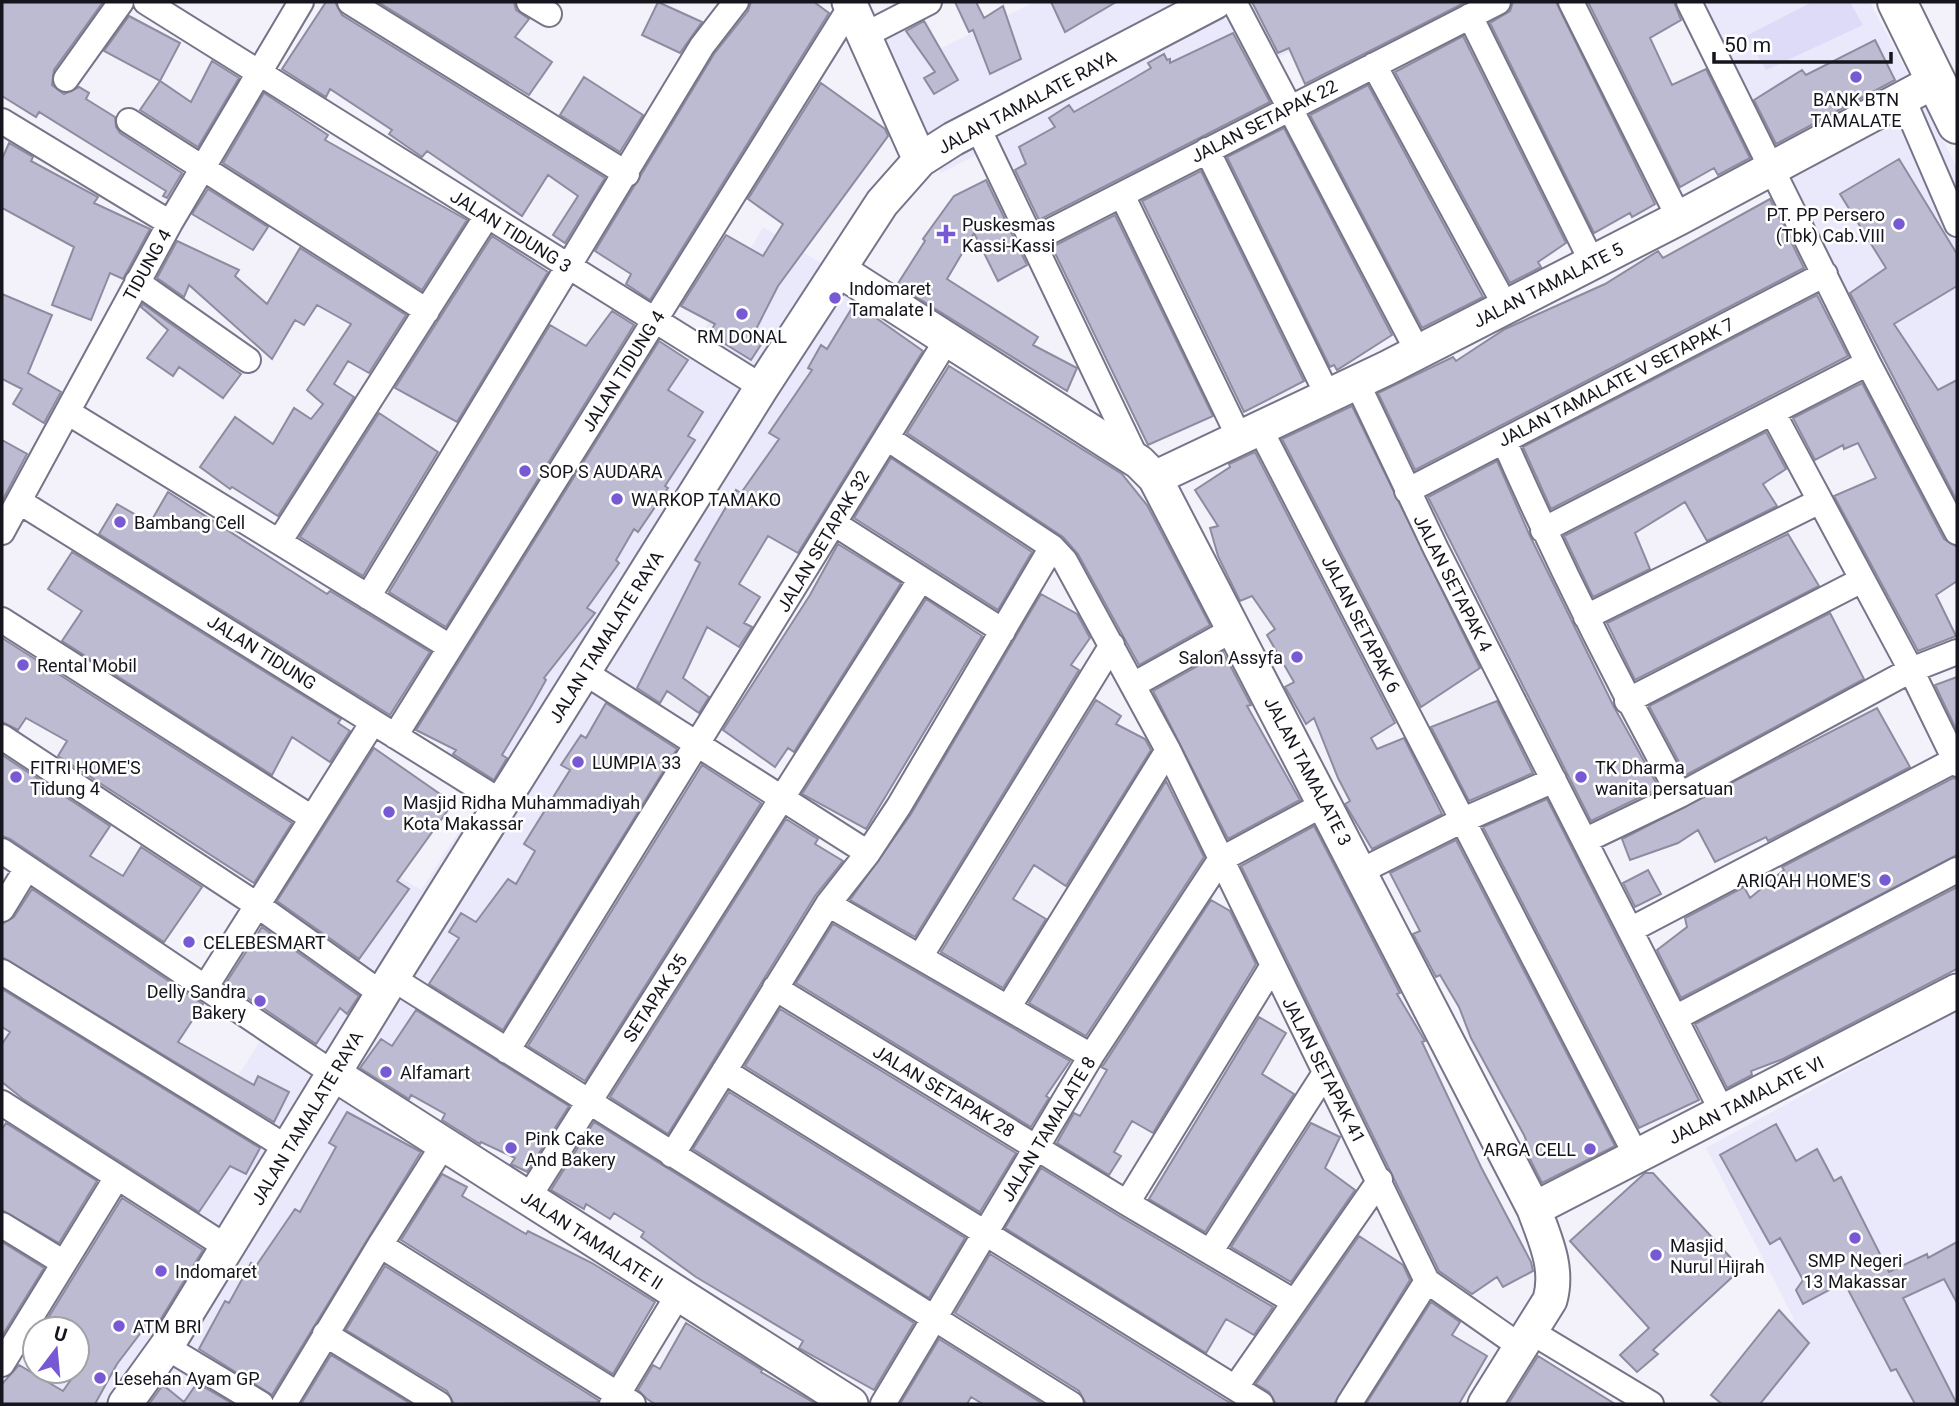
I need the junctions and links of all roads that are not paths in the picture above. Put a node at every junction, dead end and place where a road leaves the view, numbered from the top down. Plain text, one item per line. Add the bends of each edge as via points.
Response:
1 (121, 2) edge
2 (146, 2) edge
3 (301, 2) edge
4 (350, 2) edge
5 (736, 2) edge
6 (929, 2) edge
7 (1215, 2) edge
8 (1234, 2) edge
9 (1498, 2) edge
10 (1571, 2) edge
11 (1689, 2) edge
12 (1897, 2) edge
13 (855, 14) edge
14 (1470, 16) junction
15 (1374, 65) junction
16 (261, 74) junction
17 (66, 79) dead end
18 (1919, 90) junction
19 (1289, 107) junction
20 (2, 121) edge
21 (129, 121) dead end
22 (1957, 124) edge
23 (978, 128) junction
24 (1207, 150) junction
25 (920, 160) junction
26 (203, 168) junction
27 (1774, 168) junction
28 (627, 174) junction
29 (1122, 195) junction
30 (487, 216) junction
31 (1679, 218) junction
32 (170, 223) junction
33 (1957, 224) edge
34 (1031, 241) junction
35 (1592, 262) junction
36 (569, 267) junction
37 (839, 270) junction
38 (1825, 274) junction
39 (137, 282) junction
40 (1506, 307) junction
41 (427, 311) junction
42 (654, 320) junction
43 (948, 338) junction
44 (1418, 352) junction
45 (248, 360) dead end
46 (1867, 363) junction
47 (762, 387) junction
48 (1343, 390) junction
49 (69, 413) junction
50 (1773, 413) junction
51 (1249, 432) junction
52 (887, 438) junction
53 (1504, 441) junction
54 (1147, 470) junction
55 (1407, 491) junction
56 (1820, 501) junction
57 (20, 502) junction
58 (835, 524) junction
59 (1543, 530) junction
60 (1957, 532) edge
61 (2, 533) edge
62 (279, 542) junction
63 (1052, 547) junction
64 (921, 579) junction
65 (1862, 580) junction
66 (368, 597) junction
67 (1586, 617) junction
68 (2, 620) edge
69 (1234, 629) junction
70 (1003, 631) junction
71 (1112, 645) junction
72 (450, 647) junction
73 (1957, 652) edge
74 (1911, 670) junction
75 (584, 671) junction
76 (1133, 685) junction
77 (1628, 701) junction
78 (373, 722) junction
79 (395, 736) junction
80 (2, 737) edge
81 (699, 744) junction
82 (1168, 750) junction
83 (1956, 762) edge
84 (1554, 780) junction
85 (1680, 795) junction
86 (784, 799) junction
87 (503, 803) junction
88 (1324, 804) junction
89 (312, 818) junction
90 (1461, 821) junction
91 (1586, 840) junction
92 (2, 851) edge
93 (868, 853) junction
94 (1220, 860) junction
95 (27, 868) junction
96 (1361, 870) junction
97 (1957, 870) edge
98 (828, 904) junction
99 (257, 905) junction
100 (2, 909) edge
101 (1632, 929) junction
102 (920, 957) junction
103 (1272, 967) junction
104 (2, 972) edge
105 (387, 986) junction
106 (205, 988) junction
107 (775, 988) junction
108 (1957, 991) edge
109 (1008, 1008) junction
110 (1675, 1017) junction
111 (507, 1051) junction
112 (1091, 1056) junction
113 (724, 1071) junction
114 (1325, 1073) junction
115 (334, 1074) junction
116 (588, 1102) junction
117 (2, 1103) edge
118 (1723, 1113) junction
119 (444, 1144) junction
120 (1037, 1147) junction
121 (289, 1149) junction
122 (673, 1155) junction
123 (1636, 1155) junction
124 (117, 1177) junction
125 (1380, 1180) junction
126 (528, 1198) junction
127 (1127, 1203) junction
128 (1534, 1209) junction
129 (2, 1225) edge
130 (986, 1232) junction
131 (380, 1245) junction
132 (228, 1248) junction
133 (1210, 1252) junction
134 (64, 1264) junction
135 (1427, 1281) junction
136 (678, 1295) junction
137 (1293, 1301) junction
138 (932, 1319) junction
139 (325, 1334) junction
140 (1526, 1339) junction
141 (166, 1347) junction
142 (2, 1364) edge
143 (1235, 1388) junction
144 (621, 1401) edge
145 (125, 1404) edge
146 (261, 1404) edge
147 (284, 1404) edge
148 (439, 1404) edge
149 (851, 1404) edge
150 (883, 1404) edge
151 (1071, 1404) edge
152 (1261, 1404) edge
153 (1349, 1404) edge
154 (1485, 1404) edge
155 (1651, 1404) edge

1 - 17 street
2 - 16 street, JALAN TIDUNG 3
3 - 16 street, TIDUNG 4
4 - 28 street
5 - 28 street via 702,46
6 - 13 street
7 - 23 street, JALAN TAMALATE RAYA
8 - 19 street
9 - 14 street, JALAN SETAPAK 22
10 - 31 street
11 - 27 street
12 - 18 main road
13 - 25 street
13 - 42 street, JALAN TIDUNG 4
14 - 15 street, JALAN SETAPAK 22
14 - 35 street
15 - 19 street, JALAN SETAPAK 22
15 - 40 street
16 - 26 street, TIDUNG 4
16 - 30 street, JALAN TIDUNG 3
18 - 22 main road
18 - 27 street, JALAN TAMALATE 5
18 - 33 street
19 - 24 street, JALAN SETAPAK 22
19 - 44 street
20 - 32 street
21 - 26 street
23 - 25 street, JALAN TAMALATE RAYA
23 - 34 street
24 - 29 street, JALAN SETAPAK 22
24 - 48 street, JALAN SETAPAK 4
25 - 37 street, JALAN TAMALATE RAYA via 882,203
26 - 32 street, TIDUNG 4
26 - 41 street
27 - 31 street, JALAN TAMALATE 5
27 - 38 street
28 - 36 street
29 - 34 street, JALAN SETAPAK 22
29 - 51 street, JALAN SETAPAK 6
30 - 36 street, JALAN TIDUNG 3
30 - 41 street
31 - 35 street, JALAN TAMALATE 5
32 - 39 street, TIDUNG 4
34 - 54 street
35 - 40 street, JALAN TAMALATE 5
36 - 42 street, JALAN TIDUNG 3
36 - 66 street
37 - 43 street, JALAN TAMALATE 3
37 - 47 street, JALAN TAMALATE RAYA
38 - 46 street
38 - 53 street, JALAN TAMALATE V SETAPAK 7
39 - 45 street
39 - 49 street, TIDUNG 4
40 - 44 street, JALAN TAMALATE 5
41 - 62 street
42 - 47 street, JALAN TIDUNG 3
42 - 72 street, JALAN TIDUNG 4
43 - 52 street, JALAN SETAPAK 32
43 - 54 street, JALAN TAMALATE 3
44 - 48 street, JALAN TAMALATE 5
46 - 50 street
46 - 60 street
47 - 75 street, JALAN TAMALATE RAYA
48 - 51 street, JALAN TAMALATE 5
48 - 55 street, JALAN SETAPAK 4
49 - 57 street, TIDUNG 4
49 - 62 street
50 - 56 street
50 - 59 street
51 - 54 street, JALAN TAMALATE 5
51 - 90 street, JALAN SETAPAK 6
52 - 58 street, JALAN SETAPAK 32
52 - 63 street, JALAN SETAPAK 41
53 - 55 street, JALAN TAMALATE V SETAPAK 7
53 - 59 street
54 - 69 street, JALAN TAMALATE 3
55 - 84 street, JALAN SETAPAK 4
56 - 65 street
56 - 67 street
57 - 61 street, TIDUNG 4
57 - 78 street, JALAN TIDUNG
58 - 64 street
58 - 81 street, JALAN SETAPAK 32
59 - 67 street
62 - 66 street
63 - 70 street
63 - 71 street, JALAN SETAPAK 41 via 1065,561
64 - 70 street
64 - 86 street, SETAPAK 35
65 - 74 street
65 - 77 street
66 - 72 street
67 - 77 street
68 - 89 street
69 - 76 street
69 - 88 street, JALAN TAMALATE 3
70 - 93 street
71 - 76 street, JALAN SETAPAK 41
71 - 102 street
72 - 79 street, JALAN TIDUNG 4
73 - 74 street
74 - 83 street
74 - 85 street
75 - 81 street
75 - 87 street, JALAN TAMALATE RAYA
76 - 82 street, JALAN SETAPAK 41
77 - 85 street
78 - 79 street, JALAN TIDUNG
78 - 89 street
79 - 87 street, JALAN TIDUNG
80 - 99 street
81 - 86 street
81 - 111 street, JALAN SETAPAK 32
82 - 94 street, JALAN SETAPAK 41
82 - 109 street
83 - 101 street
84 - 90 street
84 - 91 street, JALAN SETAPAK 4
85 - 91 street
86 - 93 street
86 - 116 street, SETAPAK 35
87 - 105 street, JALAN TAMALATE RAYA
88 - 94 street
88 - 96 street, JALAN TAMALATE 3
89 - 99 street
90 - 96 street
90 - 123 street, JALAN SETAPAK 6
91 - 101 street, JALAN SETAPAK 4
92 - 95 street
93 - 98 street
94 - 103 street, JALAN SETAPAK 41
94 - 112 street, JALAN TAMALATE 8
95 - 100 street
95 - 106 street
96 - 128 street, JALAN TAMALATE 3
97 - 110 street
98 - 102 street
98 - 107 street
99 - 105 street
99 - 106 street
101 - 110 street, JALAN SETAPAK 4
102 - 109 street
103 - 114 street, JALAN SETAPAK 41
103 - 127 street
104 - 121 street
105 - 111 street
105 - 115 street, JALAN TAMALATE RAYA
106 - 115 street
107 - 113 street
107 - 120 street, JALAN SETAPAK 28
108 - 118 street, JALAN TAMALATE VI
109 - 112 street
110 - 118 street, JALAN SETAPAK 4
111 - 116 street
112 - 120 street, JALAN TAMALATE 8
113 - 122 street
113 - 130 street
114 - 125 street, JALAN SETAPAK 41
114 - 133 street
115 - 119 street, JALAN TAMALATE II
115 - 121 street, JALAN TAMALATE RAYA
116 - 122 street
116 - 126 street, SETAPAK 35
117 - 124 street
118 - 123 street, JALAN TAMALATE VI
119 - 126 street, JALAN TAMALATE II
119 - 131 street
120 - 127 street, JALAN SETAPAK 28
120 - 130 street, JALAN TAMALATE 8
121 - 132 street, JALAN TAMALATE RAYA
122 - 138 street
123 - 128 street, JALAN TAMALATE VI
124 - 132 street
124 - 134 street
125 - 135 street, JALAN SETAPAK 41
125 - 137 street
126 - 136 street, JALAN TAMALATE II
127 - 133 street, JALAN SETAPAK 28
128 - 140 street, JALAN TAMALATE 3 via 1555,1282
129 - 134 street
130 - 138 street, JALAN TAMALATE 8
130 - 143 street
131 - 139 street
131 - 144 street
132 - 141 street, JALAN TAMALATE RAYA
133 - 137 street, JALAN SETAPAK 28
134 - 142 street
135 - 140 street
135 - 153 street
136 - 144 street
136 - 149 street, JALAN TAMALATE II
137 - 143 street
138 - 150 street, JALAN TAMALATE 8
138 - 151 street
139 - 147 street
139 - 148 street
140 - 154 street, JALAN TAMALATE 3
140 - 155 street
141 - 145 street, JALAN TAMALATE RAYA
141 - 146 street
143 - 152 street

